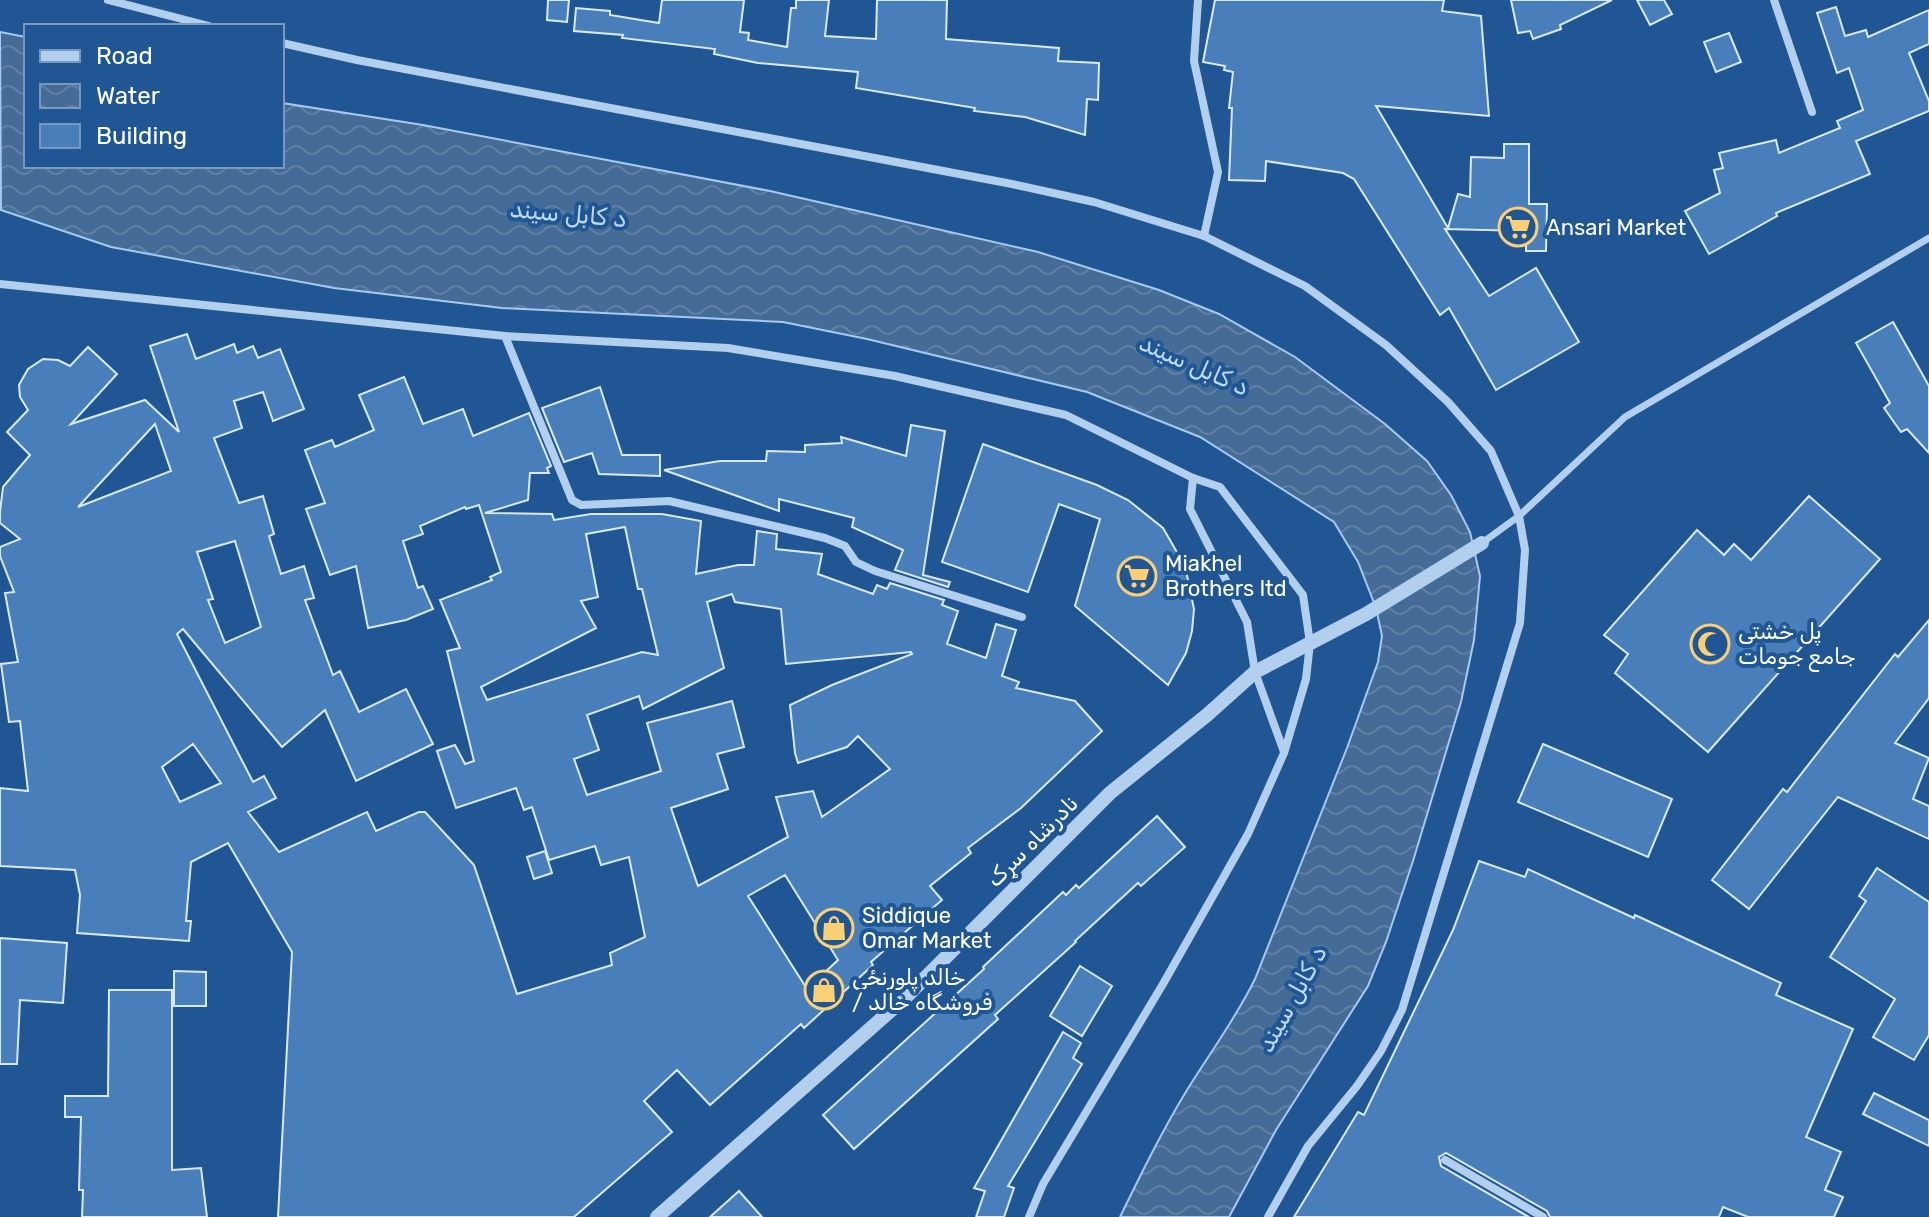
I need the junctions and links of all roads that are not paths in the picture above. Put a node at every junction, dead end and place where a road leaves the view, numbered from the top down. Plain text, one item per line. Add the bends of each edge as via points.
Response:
1 (108, 0) edge
2 (1198, 0) edge
3 (1774, 0) edge
4 (201, 24) edge
5 (284, 43) edge
6 (1812, 112) dead end
7 (1204, 236) junction
8 (1929, 238) edge
9 (0, 284) edge
10 (505, 336) junction
11 (1193, 478) junction
12 (1519, 516) junction
13 (1482, 543) joint
14 (1022, 617) dead end
15 (1310, 643) junction
16 (1255, 672) junction
17 (1284, 753) junction
18 (1445, 1160) dead end
19 (657, 1217) edge
20 (1029, 1217) edge
21 (1268, 1217) edge
22 (1543, 1217) edge

1 - 4 street
2 - 7 street via 1194,61 1218,172
3 - 6 street
5 - 7 street via 1012,184 1094,202
7 - 12 street via 1305,286 1386,345 1491,451
8 - 12 street via 1625,417
9 - 10 street
10 - 11 street via 728,348 895,376 1066,415
10 - 14 street via 556,467 572,500 581,505 669,501 825,538 845,546 856,562 875,571
11 - 15 street via 1220,487 1303,595
11 - 16 street via 1190,509 1247,622
12 - 13 street
12 - 21 street via 1525,550 1520,623 1402,1010 1357,1086 1308,1146
13 - 15 street, نادرشاه سړک
15 - 16 street, نادرشاه سړک
15 - 17 street via 1306,679
16 - 17 street
16 - 19 street, نادرشاه سړک via 1110,793 905,998
17 - 20 street via 1248,834 1043,1184
18 - 22 street

